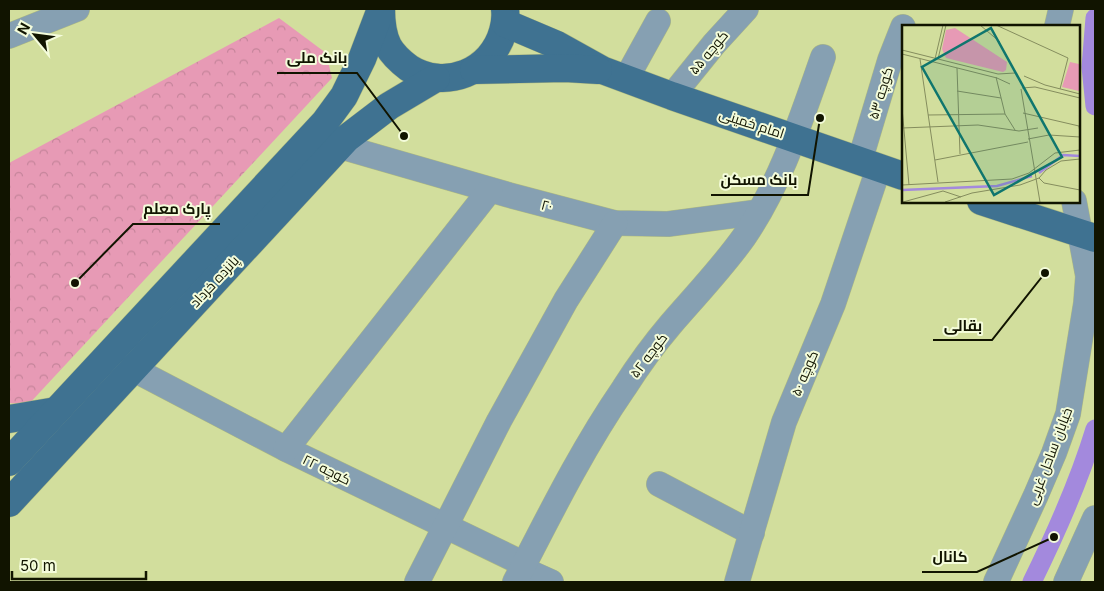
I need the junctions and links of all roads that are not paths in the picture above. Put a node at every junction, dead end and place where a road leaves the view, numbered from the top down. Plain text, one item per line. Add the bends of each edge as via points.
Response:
1 (77, 9) edge
2 (381, 9) edge
3 (746, 9) edge
4 (910, 9) edge
5 (1061, 9) edge
6 (506, 13) edge
7 (658, 21) dead end
8 (904, 25) edge
9 (1057, 25) edge
10 (902, 30) edge
11 (9, 36) edge
12 (822, 58) dead end
13 (474, 70) junction
14 (614, 75) junction
15 (436, 78) junction
16 (672, 96) junction
17 (794, 137) junction
18 (339, 146) junction
19 (881, 168) edge
20 (490, 190) junction
21 (984, 202) edge
22 (1074, 202) edge
23 (759, 212) junction
24 (615, 223) junction
25 (1088, 236) edge
26 (133, 369) junction
27 (56, 411) junction
28 (9, 419) edge
29 (286, 450) junction
30 (9, 460) edge
31 (659, 484) dead end
32 (9, 503) edge
33 (1094, 525) edge
34 (446, 527) junction
35 (752, 533) junction
36 (520, 572) edge
37 (417, 582) edge
38 (550, 582) edge
39 (737, 582) edge
40 (996, 582) edge
41 (1066, 582) edge

1 - 11 street
2 - 15 main road via 382,29 389,47 401,62 417,73
2 - 27 main road, پانزده خرداد via 344,96 325,122
3 - 16 street, کوچه ۵۵
4 - 8 street, کوچه ۵۳
5 - 9 street
6 - 13 main road via 500,42 490,58
6 - 14 main road, امام خمینی
7 - 14 street
10 - 19 street, کوچه ۵۳ via 874,112
12 - 17 street, کوچه ۵۲
13 - 14 main road, امام خمینی via 564,68
13 - 15 main road via 456,77
14 - 16 main road, امام خمینی
15 - 18 main road, پانزده خرداد via 389,106
16 - 17 main road, امام خمینی
17 - 19 main road, امام خمینی
17 - 23 street, کوچه ۵۲ via 772,191
18 - 20 street, ۲۰
18 - 26 main road, پانزده خرداد
19 - 35 street, کوچه ۵۰ via 833,304 784,422
20 - 24 street, ۲۰
20 - 29 street
21 - 25 main road
22 - 25 street, خیابان ساحل غربی
23 - 24 street, ۲۰ via 668,224
23 - 36 street, کوچه ۵۲ via 739,244 624,387 590,441
24 - 34 street via 566,300 503,412
25 - 40 street, خیابان ساحل غربی via 1086,302 1068,414
26 - 29 street, کوچه ۲۲
26 - 32 main road, پانزده خرداد
27 - 28 main road
27 - 30 main road, پانزده خرداد
29 - 34 street, کوچه ۲۲
31 - 35 street
33 - 41 street
34 - 36 street, کوچه ۲۲
34 - 37 street
35 - 39 street, کوچه ۵۰
36 - 38 street, کوچه ۲۲

